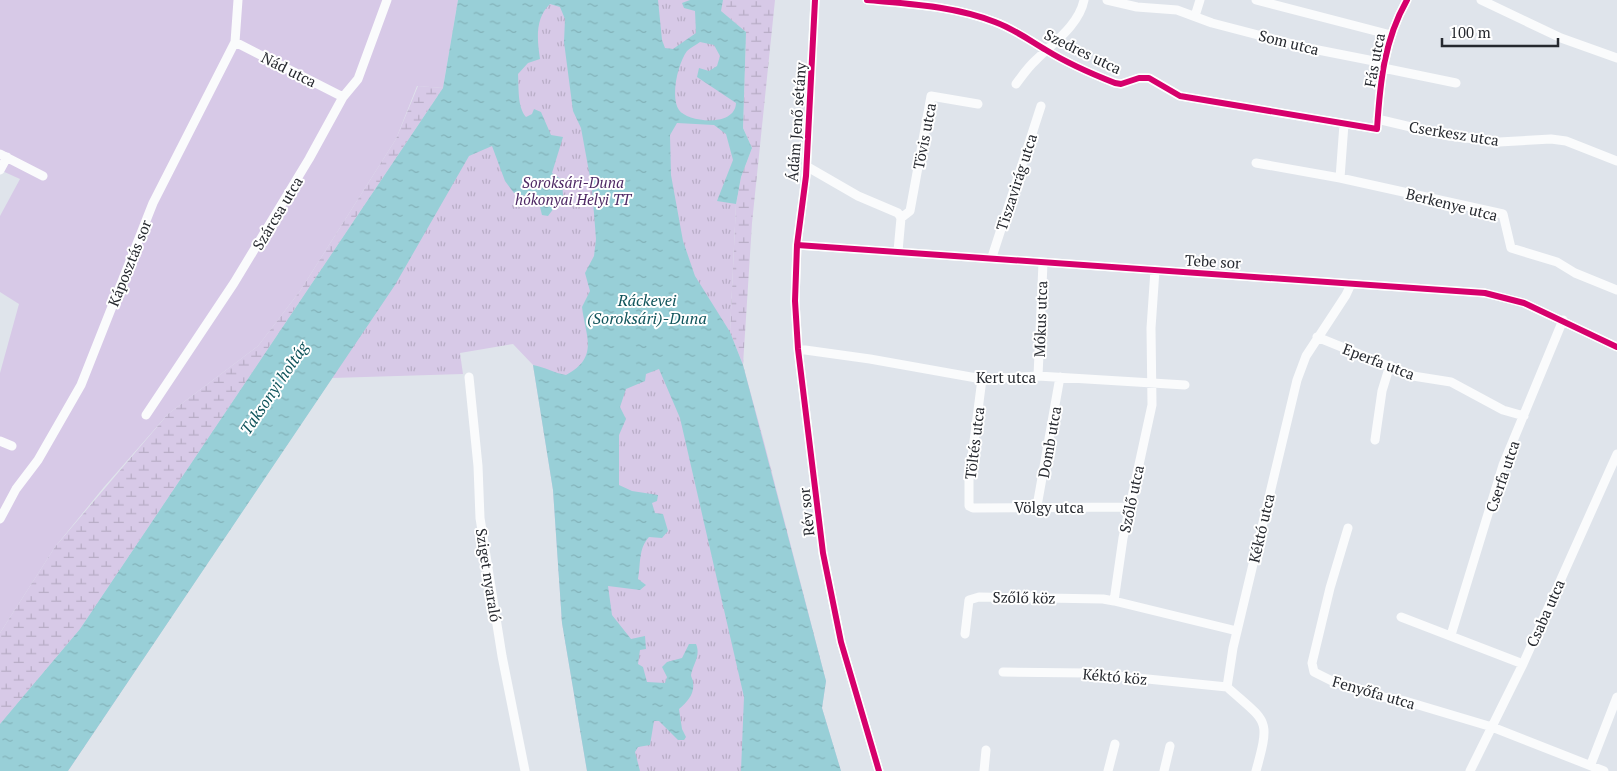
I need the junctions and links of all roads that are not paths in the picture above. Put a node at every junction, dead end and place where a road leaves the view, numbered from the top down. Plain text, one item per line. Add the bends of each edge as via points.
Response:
1 (238, 0) edge
2 (387, 0) edge
3 (815, 0) edge
4 (867, 0) edge
5 (1084, 0) edge
6 (1107, 0) edge
7 (1200, 0) edge
8 (1256, 0) edge
9 (1407, 0) edge
10 (1482, 0) edge
11 (1195, 16) junction
12 (1391, 35) junction
13 (235, 42) junction
14 (1047, 51) junction
15 (1617, 58) edge
16 (1383, 66) junction
17 (1456, 83) dead end
18 (1016, 84) dead end
19 (343, 98) junction
20 (978, 104) dead end
21 (1041, 106) dead end
22 (1377, 119) junction
23 (1344, 124) junction
24 (1377, 129) joint
25 (3, 156) edge
26 (1617, 161) edge
27 (1256, 163) dead end
28 (806, 166) junction
29 (0, 170) edge
30 (43, 176) dead end
31 (1340, 178) junction
32 (901, 218) junction
33 (797, 245) junction
34 (898, 251) junction
35 (992, 257) junction
36 (1042, 262) junction
37 (1155, 270) junction
38 (1351, 284) junction
39 (1617, 290) edge
40 (1563, 320) junction
41 (1317, 337) junction
42 (1617, 347) edge
43 (798, 349) junction
44 (1390, 365) junction
45 (1038, 376) junction
46 (469, 377) dead end
47 (1060, 378) junction
48 (982, 380) junction
49 (1153, 384) junction
50 (1185, 385) dead end
51 (146, 415) dead end
52 (1524, 416) junction
53 (1376, 440) dead end
54 (0, 442) edge
55 (12, 446) dead end
56 (1617, 454) edge
57 (968, 506) joint
58 (1037, 506) junction
59 (1130, 507) junction
60 (0, 518) edge
61 (1348, 528) dead end
62 (1114, 601) junction
63 (1402, 617) dead end
64 (1237, 631) junction
65 (965, 634) dead end
66 (1451, 635) junction
67 (1523, 664) junction
68 (1003, 672) dead end
69 (1227, 687) junction
70 (1617, 696) edge
71 (1492, 727) junction
72 (1115, 744) dead end
73 (1170, 746) dead end
74 (986, 750) dead end
75 (1590, 764) junction
76 (525, 771) edge
77 (880, 771) edge
78 (984, 771) edge
79 (1108, 771) edge
80 (1164, 771) edge
81 (1256, 771) edge
82 (1470, 771) edge
83 (1604, 771) edge

1 - 13 street, Káposztás sor
2 - 19 street, Szárcsa utca via 358,79
3 - 28 street, Ádám Jenő sétány
4 - 14 street, Szedres utca via 957,10 1018,32
5 - 14 street via 1080,14
6 - 11 street, Som utca via 1137,7 1177,10
7 - 11 street
8 - 12 street
9 - 12 street, Fás utca
10 - 15 street via 1561,38
11 - 16 street, Som utca
12 - 16 street, Fás utca
13 - 19 street, Nád utca
13 - 60 street, Káposztás sor via 153,204 81,385
14 - 18 street via 1035,60
14 - 23 street, Szedres utca via 1115,83 1149,78 1180,96
16 - 17 street, Som utca
16 - 22 street, Fás utca
19 - 51 street, Szárcsa utca via 266,233
20 - 32 street, Tövis utca via 931,96 910,210
21 - 35 street, Tiszavirág utca
22 - 24 street, Fás utca
22 - 26 street, Cserkesz utca via 1450,136 1498,142 1566,141
23 - 24 street, Szedres utca
23 - 31 street
25 - 29 street
25 - 30 street
27 - 31 street, Berkenye utca
28 - 32 street
28 - 33 street, Ádám Jenő sétány
31 - 39 street, Berkenye utca via 1503,214 1511,248 1558,262 1575,273
32 - 34 street, Tövis utca
33 - 34 street, Tebe sor
33 - 43 street, Rév sor via 795,301
34 - 35 street, Tebe sor
35 - 36 street, Tebe sor
36 - 37 street, Tebe sor
36 - 45 street, Mókus utca
37 - 38 street, Tebe sor
37 - 49 street, Szőlő utca via 1150,352
38 - 40 street, Tebe sor via 1485,293 1524,303
38 - 41 street, Kéktó utca
40 - 42 street, Tebe sor
40 - 52 street, Cserfa utca
41 - 44 street, Eperfa utca
41 - 64 street, Kéktó utca via 1306,356 1291,401
43 - 48 street, Kert utca
43 - 77 street, Rév sor via 824,553 841,642
44 - 52 street, Eperfa utca via 1413,376 1451,382 1503,410
44 - 53 street via 1382,391
45 - 47 street, Kert utca
45 - 48 street, Kert utca
46 - 76 street, Sziget nyaraló via 480,518 502,656
47 - 49 street, Kert utca
47 - 58 street, Domb utca
48 - 57 street, Töltés utca
49 - 50 street, Kert utca
49 - 59 street, Szőlő utca via 1148,428
52 - 66 street, Cserfa utca via 1496,486
54 - 55 street
56 - 67 street, Csaba utca
57 - 58 street, Völgy utca
58 - 59 street, Völgy utca
59 - 62 street, Szőlő utca
61 - 71 street, Fenyőfa utca via 1312,663 1314,672 1334,682
62 - 64 street
62 - 65 street, Szőlő köz via 979,597 969,600
63 - 66 street
64 - 69 street, Kéktó utca
66 - 67 street
67 - 71 street, Csaba utca
68 - 69 street, Kéktó köz via 1088,673
69 - 81 street via 1257,714 1266,727
70 - 75 street
71 - 75 street
71 - 82 street, Csaba utca
72 - 79 street
73 - 80 street
74 - 78 street
75 - 83 street

